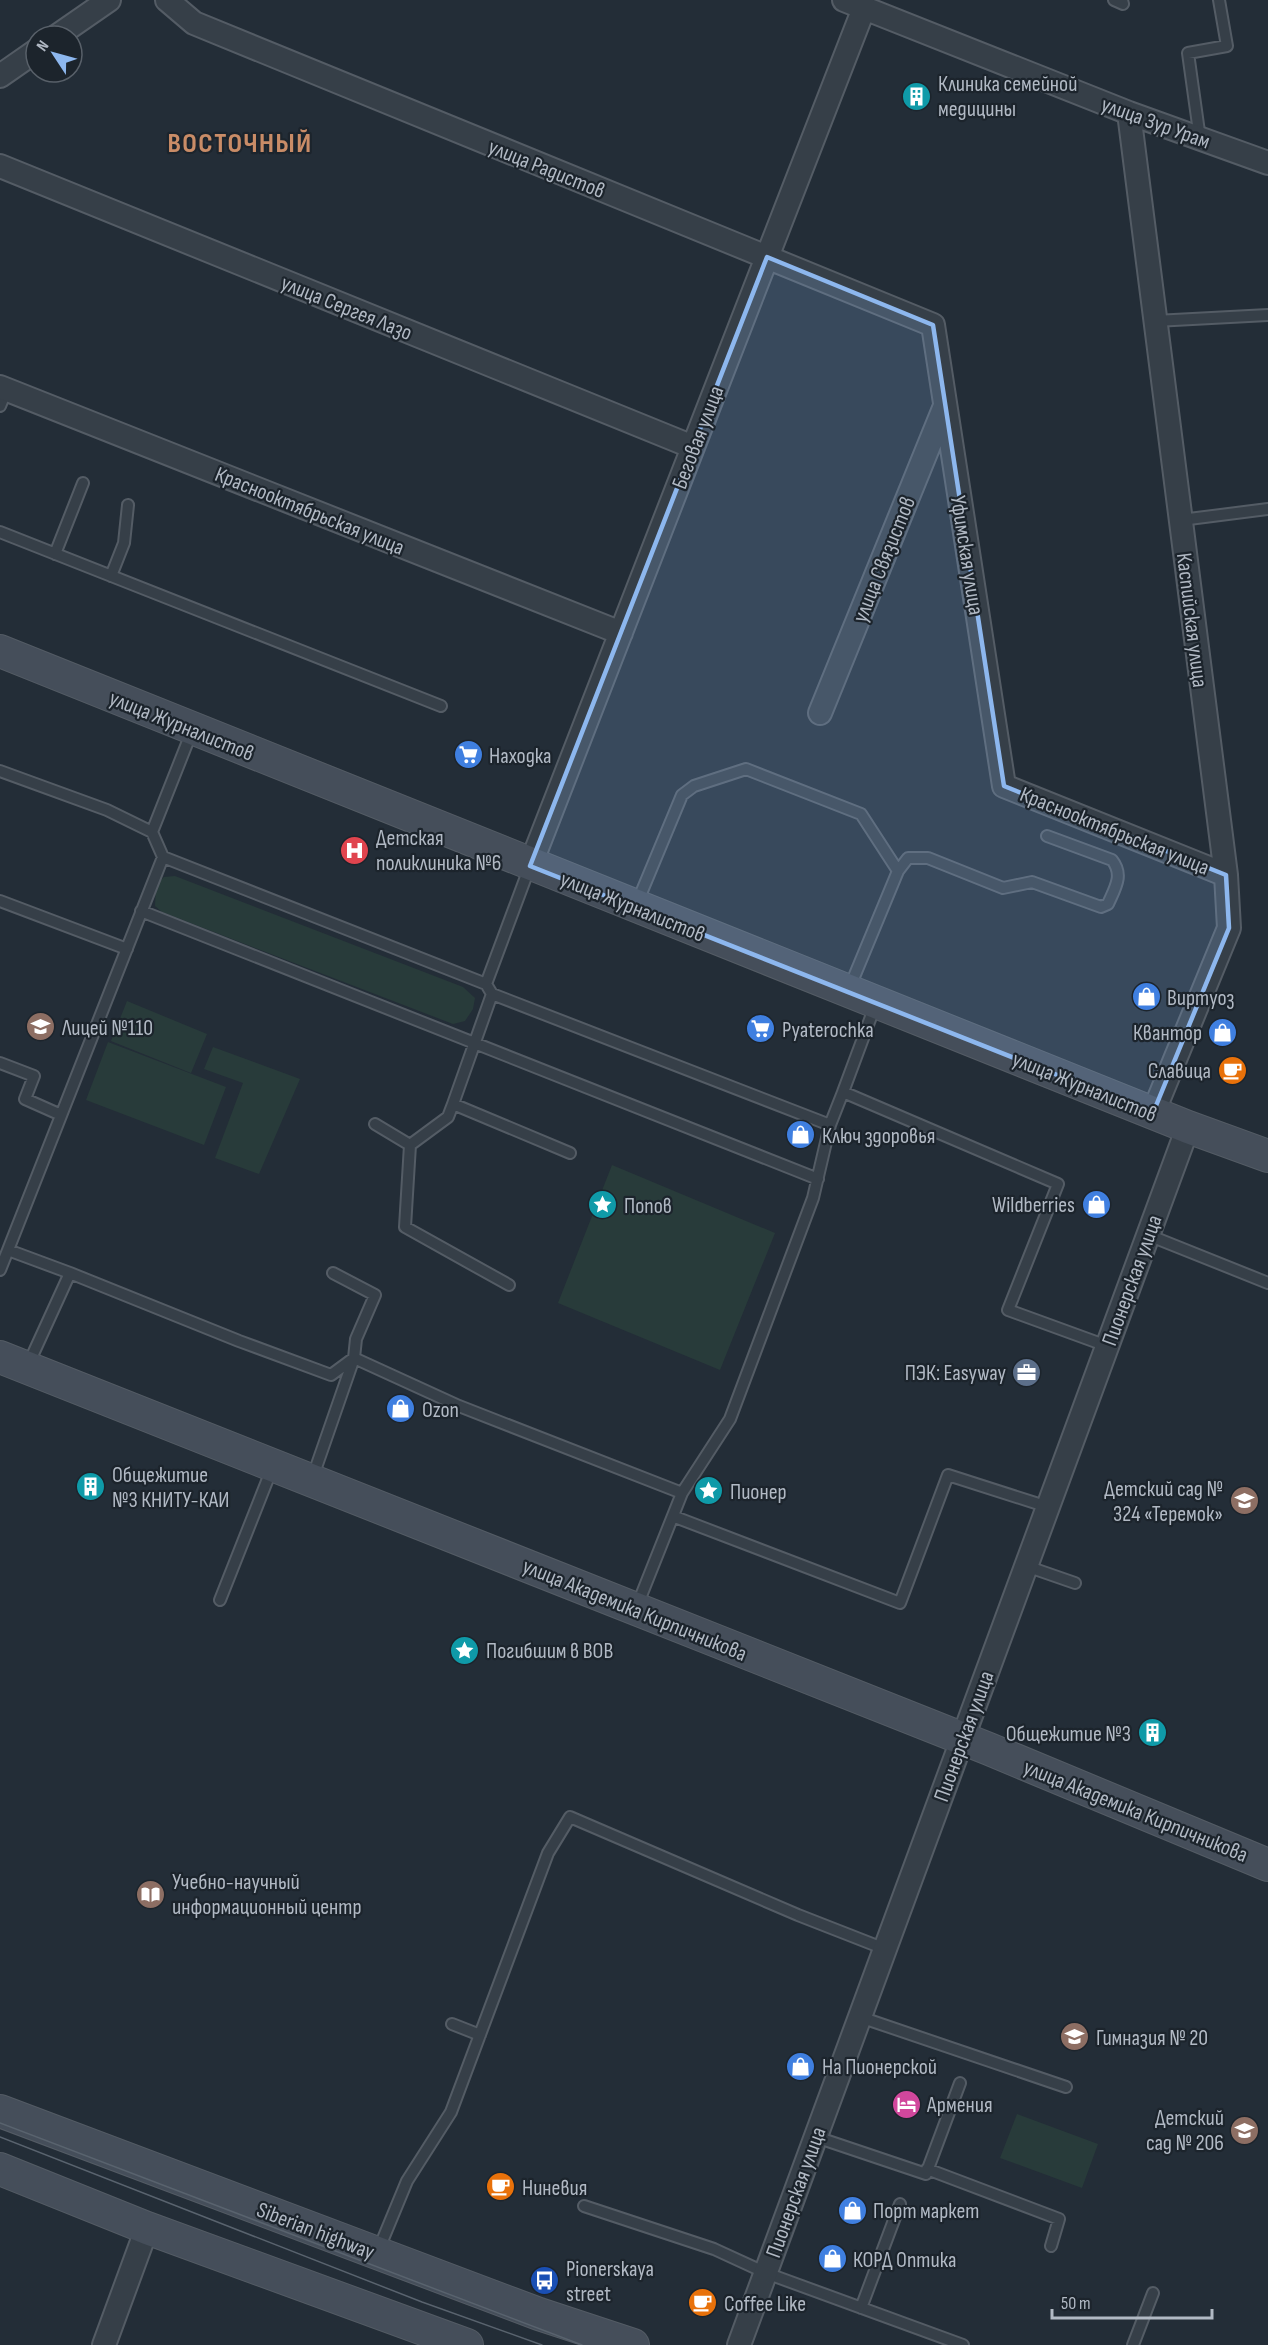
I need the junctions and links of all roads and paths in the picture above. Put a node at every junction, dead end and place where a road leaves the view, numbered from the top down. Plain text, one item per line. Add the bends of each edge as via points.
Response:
1 (109, 0) edge
2 (167, 0) edge
3 (1114, 0) edge
4 (1122, 0) edge
5 (1219, 0) edge
6 (854, 4) edge
7 (74, 24) edge
8 (24, 59) edge
9 (0, 76) edge
10 (1128, 113) junction
11 (1200, 139) junction
12 (1268, 163) edge
13 (0, 166) edge
14 (767, 257) junction
15 (1268, 315) edge
16 (1155, 321) junction
17 (933, 325) joint
18 (2, 394) edge
19 (946, 405) junction
20 (693, 447) junction
21 (83, 483) dead end
22 (128, 505) dead end
23 (1268, 509) edge
24 (1181, 520) junction
25 (0, 532) edge
26 (55, 554) junction
27 (111, 576) junction
28 (621, 633) junction
29 (0, 651) edge
30 (441, 706) dead end
31 (820, 713) dead end
32 (193, 730) junction
33 (0, 771) edge
34 (1004, 786) joint
35 (153, 832) junction
36 (1047, 836) dead end
37 (163, 856) junction
38 (530, 866) junction
39 (898, 871) junction
40 (1226, 875) junction
41 (0, 902) edge
42 (636, 907) junction
43 (141, 911) junction
44 (127, 949) junction
45 (486, 984) junction
46 (492, 994) junction
47 (862, 998) junction
48 (476, 1042) junction
49 (0, 1064) edge
50 (843, 1092) junction
51 (453, 1104) junction
52 (1153, 1113) junction
53 (61, 1115) junction
54 (375, 1124) dead end
55 (830, 1125) junction
56 (1188, 1127) junction
57 (410, 1144) junction
58 (570, 1153) dead end
59 (1268, 1156) edge
60 (818, 1179) junction
61 (813, 1198) junction
62 (823, 1204) dead end
63 (1148, 1235) junction
64 (3, 1260) edge
65 (70, 1273) junction
66 (333, 1273) dead end
67 (1268, 1283) edge
68 (509, 1285) dead end
69 (1107, 1346) junction
70 (354, 1358) junction
71 (13, 1363) edge
72 (273, 1466) junction
73 (312, 1481) junction
74 (682, 1493) junction
75 (1048, 1507) junction
76 (675, 1517) junction
77 (1026, 1566) junction
78 (1075, 1583) dead end
79 (220, 1600) dead end
80 (636, 1609) junction
81 (962, 1739) junction
82 (1268, 1865) edge
83 (885, 1949) junction
84 (860, 2017) junction
85 (452, 2024) dead end
86 (480, 2036) junction
87 (960, 2083) dead end
88 (1066, 2086) dead end
89 (0, 2111) edge
90 (816, 2137) junction
91 (0, 2169) edge
92 (927, 2169) junction
93 (900, 2204) dead end
94 (584, 2206) dead end
95 (147, 2228) junction
96 (1051, 2246) dead end
97 (378, 2253) junction
98 (766, 2273) junction
99 (1153, 2294) dead end
100 (861, 2308) junction
101 (463, 2344) edge
102 (104, 2345) edge
103 (633, 2345) edge
104 (739, 2345) edge
105 (963, 2345) edge
106 (1133, 2345) edge

1 - 7 street
2 - 14 street, улица Радистов via 194,23
3 - 4 lane via 1123,4
5 - 11 lane via 1227,46 1188,53
6 - 10 street, улица Зур Урам
6 - 14 street, Беговая улица
8 - 9 street
10 - 11 street, улица Зур Урам
10 - 16 street, Каспийская улица
11 - 12 street, улица Зур Урам
13 - 20 street, улица Сергея Лазо
14 - 17 street, улица Радистов
14 - 20 street, Беговая улица
15 - 16 lane
16 - 24 street, Каспийская улица
17 - 19 street, Уфимская улица
18 - 28 street, Краснооктябрьская улица
19 - 31 street, улица Связистов
19 - 34 street, Уфимская улица
20 - 28 street, Беговая улица
21 - 26 lane
22 - 27 lane via 124,543
23 - 24 lane
24 - 40 street, Каспийская улица
25 - 26 lane
26 - 27 lane
27 - 30 lane
28 - 38 street, Беговая улица
29 - 32 street, улица Журналистов
32 - 35 lane
32 - 38 street, улица Журналистов
33 - 35 lane via 107,810
34 - 40 street, Краснооктябрьская улица
35 - 37 lane
36 - 39 lane via 1112,860 1118,868 1118,879 1108,904 1101,907 1032,882 1002,888 928,858 908,858
37 - 43 lane
37 - 45 lane
38 - 42 street, улица Журналистов
38 - 45 lane
39 - 42 lane via 861,814 746,769 694,786 682,795
39 - 47 lane
40 - 52 street, Каспийская улица via 1229,928
41 - 44 lane
42 - 47 street, улица Журналистов
43 - 44 lane
43 - 48 lane
44 - 53 lane
45 - 46 lane
46 - 48 lane
46 - 55 lane
47 - 50 lane
47 - 52 street, улица Журналистов
48 - 51 lane
48 - 60 lane
49 - 53 lane via 34,1076 25,1099
50 - 55 lane
50 - 69 lane via 1058,1184 1008,1310
51 - 57 lane via 448,1117
51 - 58 lane
52 - 56 street, улица Журналистов
53 - 64 lane
54 - 57 lane
55 - 60 lane
56 - 59 street, улица Журналистов
56 - 63 street, Пионерская улица
57 - 68 lane via 405,1227
60 - 61 lane
61 - 62 lane
61 - 74 lane via 730,1419
63 - 67 lane
63 - 69 street, Пионерская улица
64 - 65 lane
65 - 70 lane via 331,1375
65 - 71 lane
66 - 70 lane via 375,1295 356,1339
69 - 75 street, Пионерская улица
70 - 73 lane
70 - 74 lane via 459,1406
71 - 72 street, улица Академика Кирпичникова
72 - 73 street, улица Академика Кирпичникова
72 - 79 lane
73 - 80 street, улица Академика Кирпичникова
74 - 76 lane
75 - 76 lane via 948,1475 900,1603
75 - 77 street, Пионерская улица
76 - 80 lane
77 - 78 lane
77 - 81 street, Пионерская улица
80 - 81 street, улица Академика Кирпичникова
81 - 82 street, улица Академика Кирпичникова
81 - 83 street, Пионерская улица
83 - 84 street, Пионерская улица
83 - 86 lane via 570,1817 548,1852
84 - 88 lane
84 - 90 street, Пионерская улица
85 - 86 lane
86 - 97 lane via 451,2112 407,2181
87 - 92 lane
89 - 97 street, Siberian highway
90 - 92 lane via 926,2174
90 - 98 street, Пионерская улица
91 - 95 street
92 - 96 lane via 1059,2219
93 - 100 lane
94 - 98 lane via 714,2249
95 - 101 street
95 - 102 street
97 - 103 street, Siberian highway
98 - 100 lane
98 - 104 street, Пионерская улица
99 - 106 lane
100 - 105 lane

